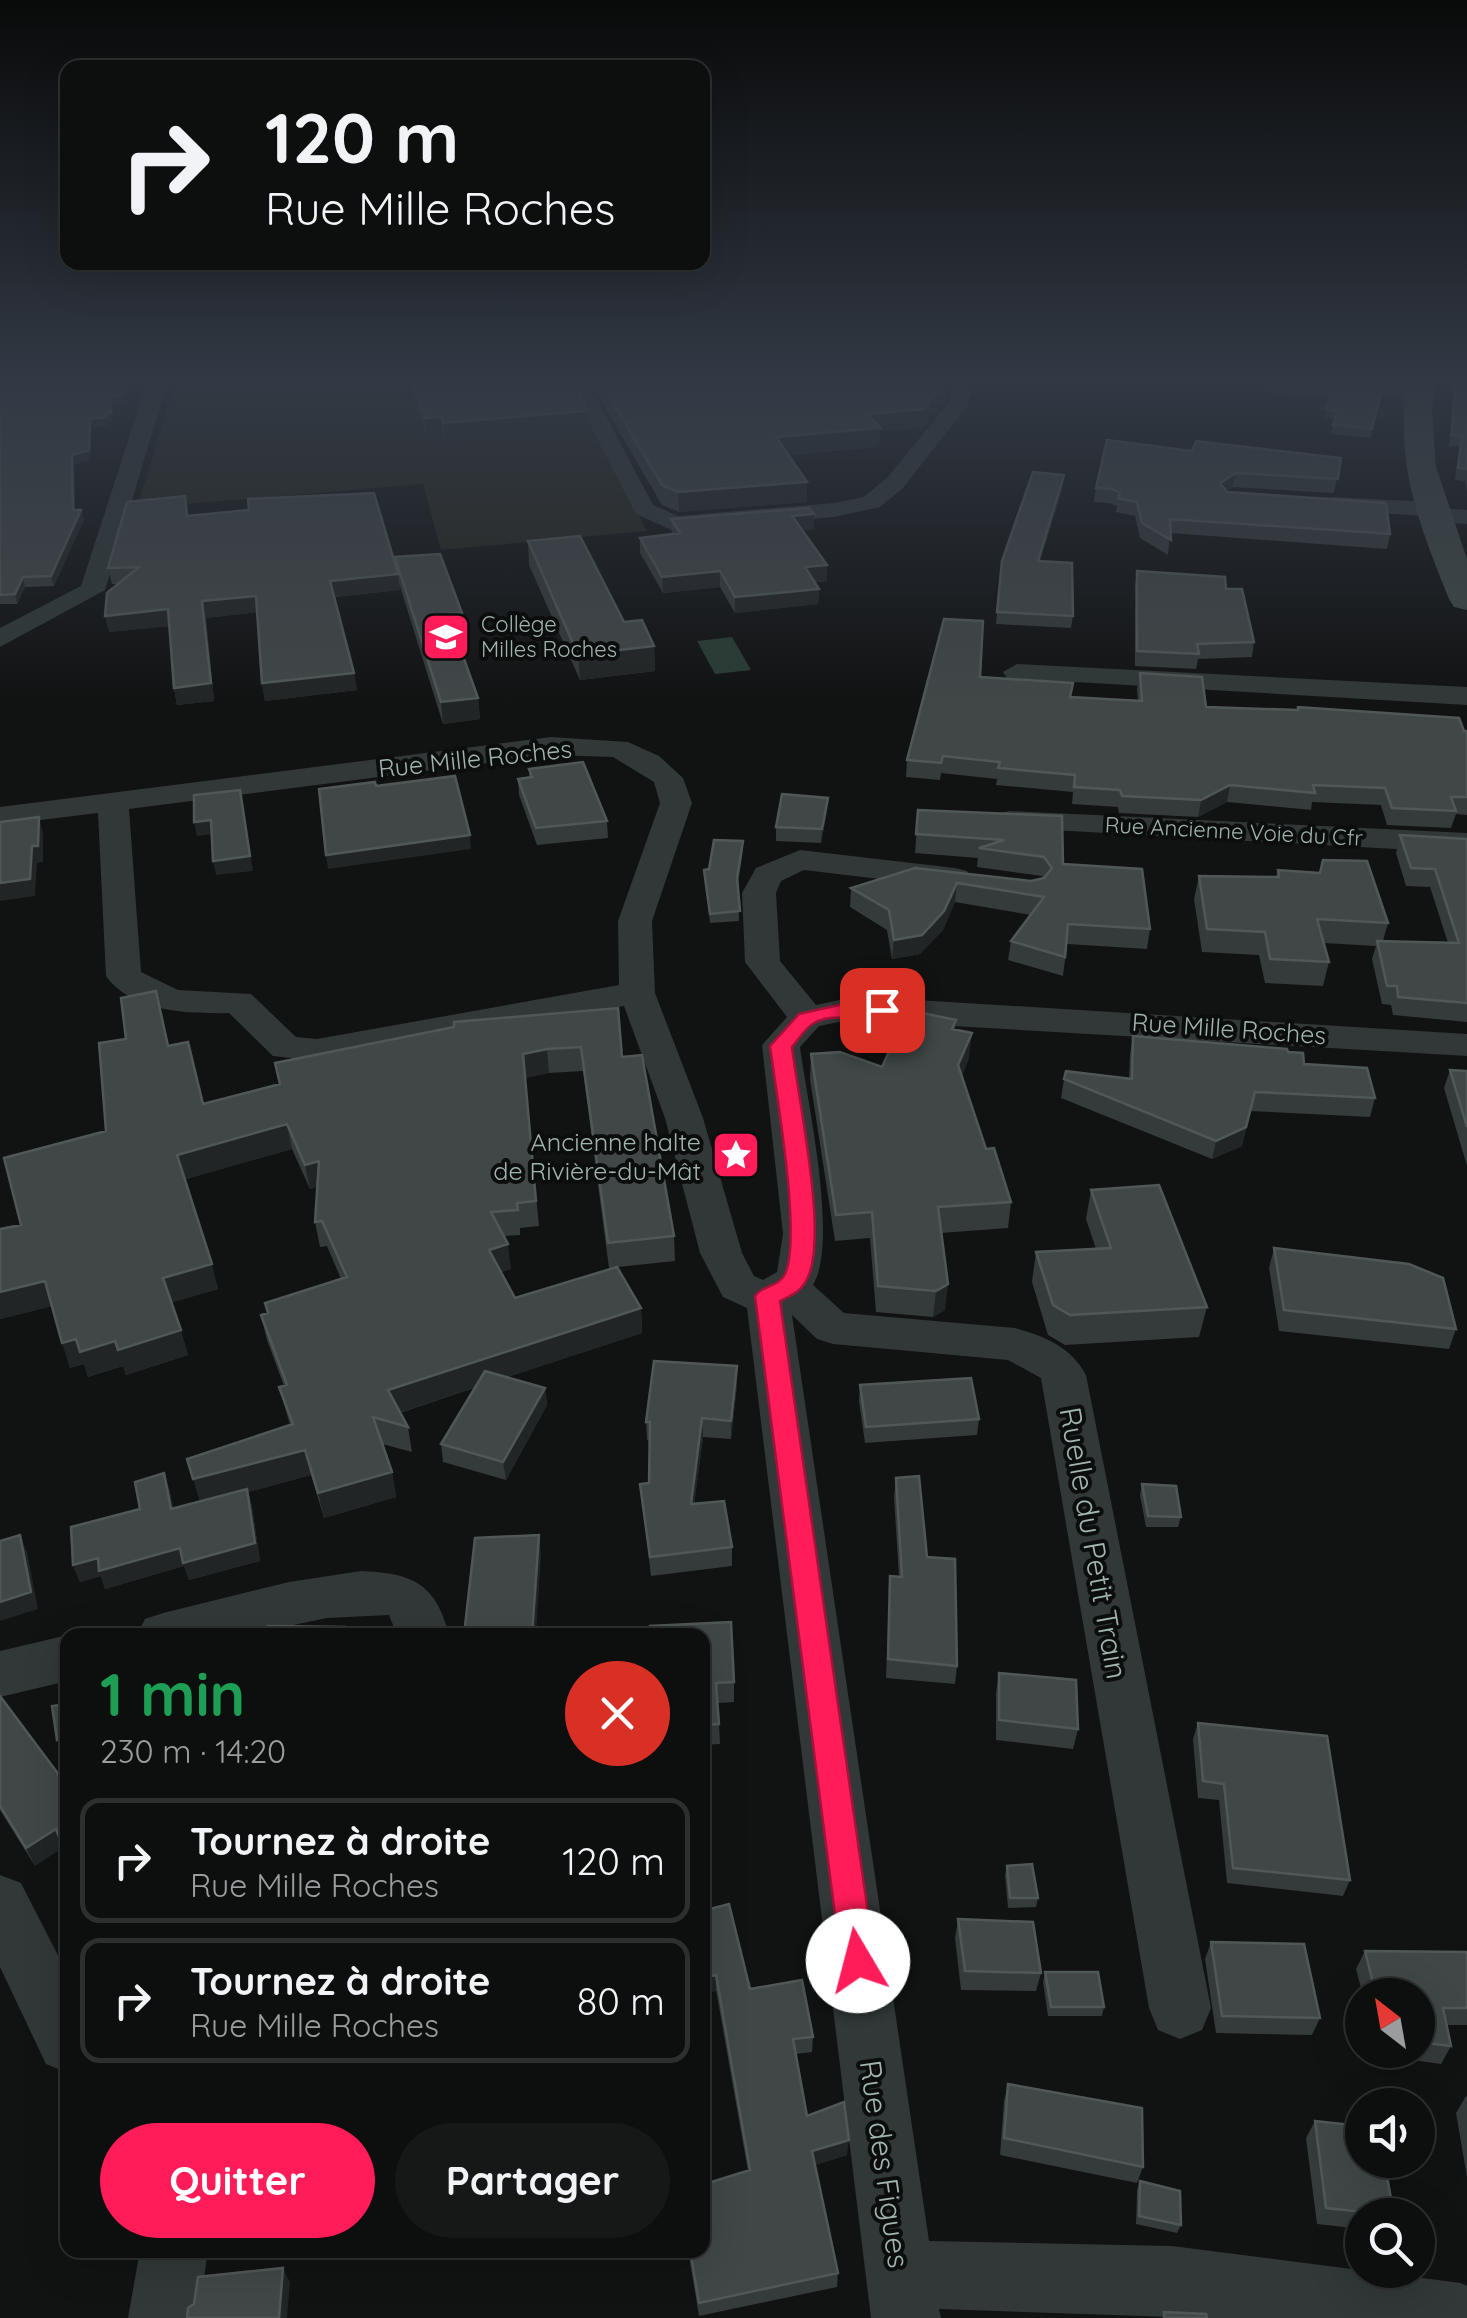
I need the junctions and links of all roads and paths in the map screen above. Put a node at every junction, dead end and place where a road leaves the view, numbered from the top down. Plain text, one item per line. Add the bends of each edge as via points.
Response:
1 (124, 488) edge
2 (633, 488) edge
3 (889, 488) edge
4 (1425, 488) edge
5 (1312, 502) edge
6 (1432, 512) junction
7 (1467, 517) edge
8 (1467, 599) edge
9 (0, 639) edge
10 (1018, 672) dead end
11 (1467, 696) edge
12 (113, 802) junction
13 (0, 816) edge
14 (1001, 820) edge
15 (1467, 843) edge
16 (995, 883) edge
17 (637, 993) junction
18 (807, 1018) junction
19 (1467, 1045) edge
20 (778, 1292) junction
21 (194, 1628) edge
22 (422, 1628) edge
23 (60, 1660) edge
24 (0, 1674) edge
25 (0, 1903) edge
26 (1180, 2008) dead end
27 (60, 2026) edge
28 (173, 2258) edge
29 (903, 2296) edge
30 (163, 2318) edge
31 (1461, 2318) edge

1 - 9 street via 92,590
2 - 3 street via 644,509 674,524 834,510 872,502
4 - 6 main road
5 - 6 street
6 - 7 street
6 - 8 main road
10 - 11 street
12 - 13 street, Rue Mille Roches
12 - 17 street via 124,976 154,997 238,1002 286,1048 317,1050
12 - 17 street, Rue Mille Roches via 551,746 618,748 668,778 676,803 635,921
14 - 15 street, Rue Ancienne Voie du Cfr
16 - 18 street via 800,860 768,875 759,893 762,962
17 - 20 street, Rue Mille Roches via 684,1118 721,1253 738,1286 758,1296
18 - 19 street, Rue Mille Roches via 848,1009 916,1011
18 - 20 street via 781,1046 804,1234 798,1274
20 - 26 street, Ruelle du Petit Train via 833,1328 1015,1344 1053,1361 1064,1374
20 - 29 street, Rue des Figues
21 - 22 street via 378,1590 406,1599
23 - 24 street
25 - 27 street
28 - 30 street
29 - 31 street via 1172,2280

